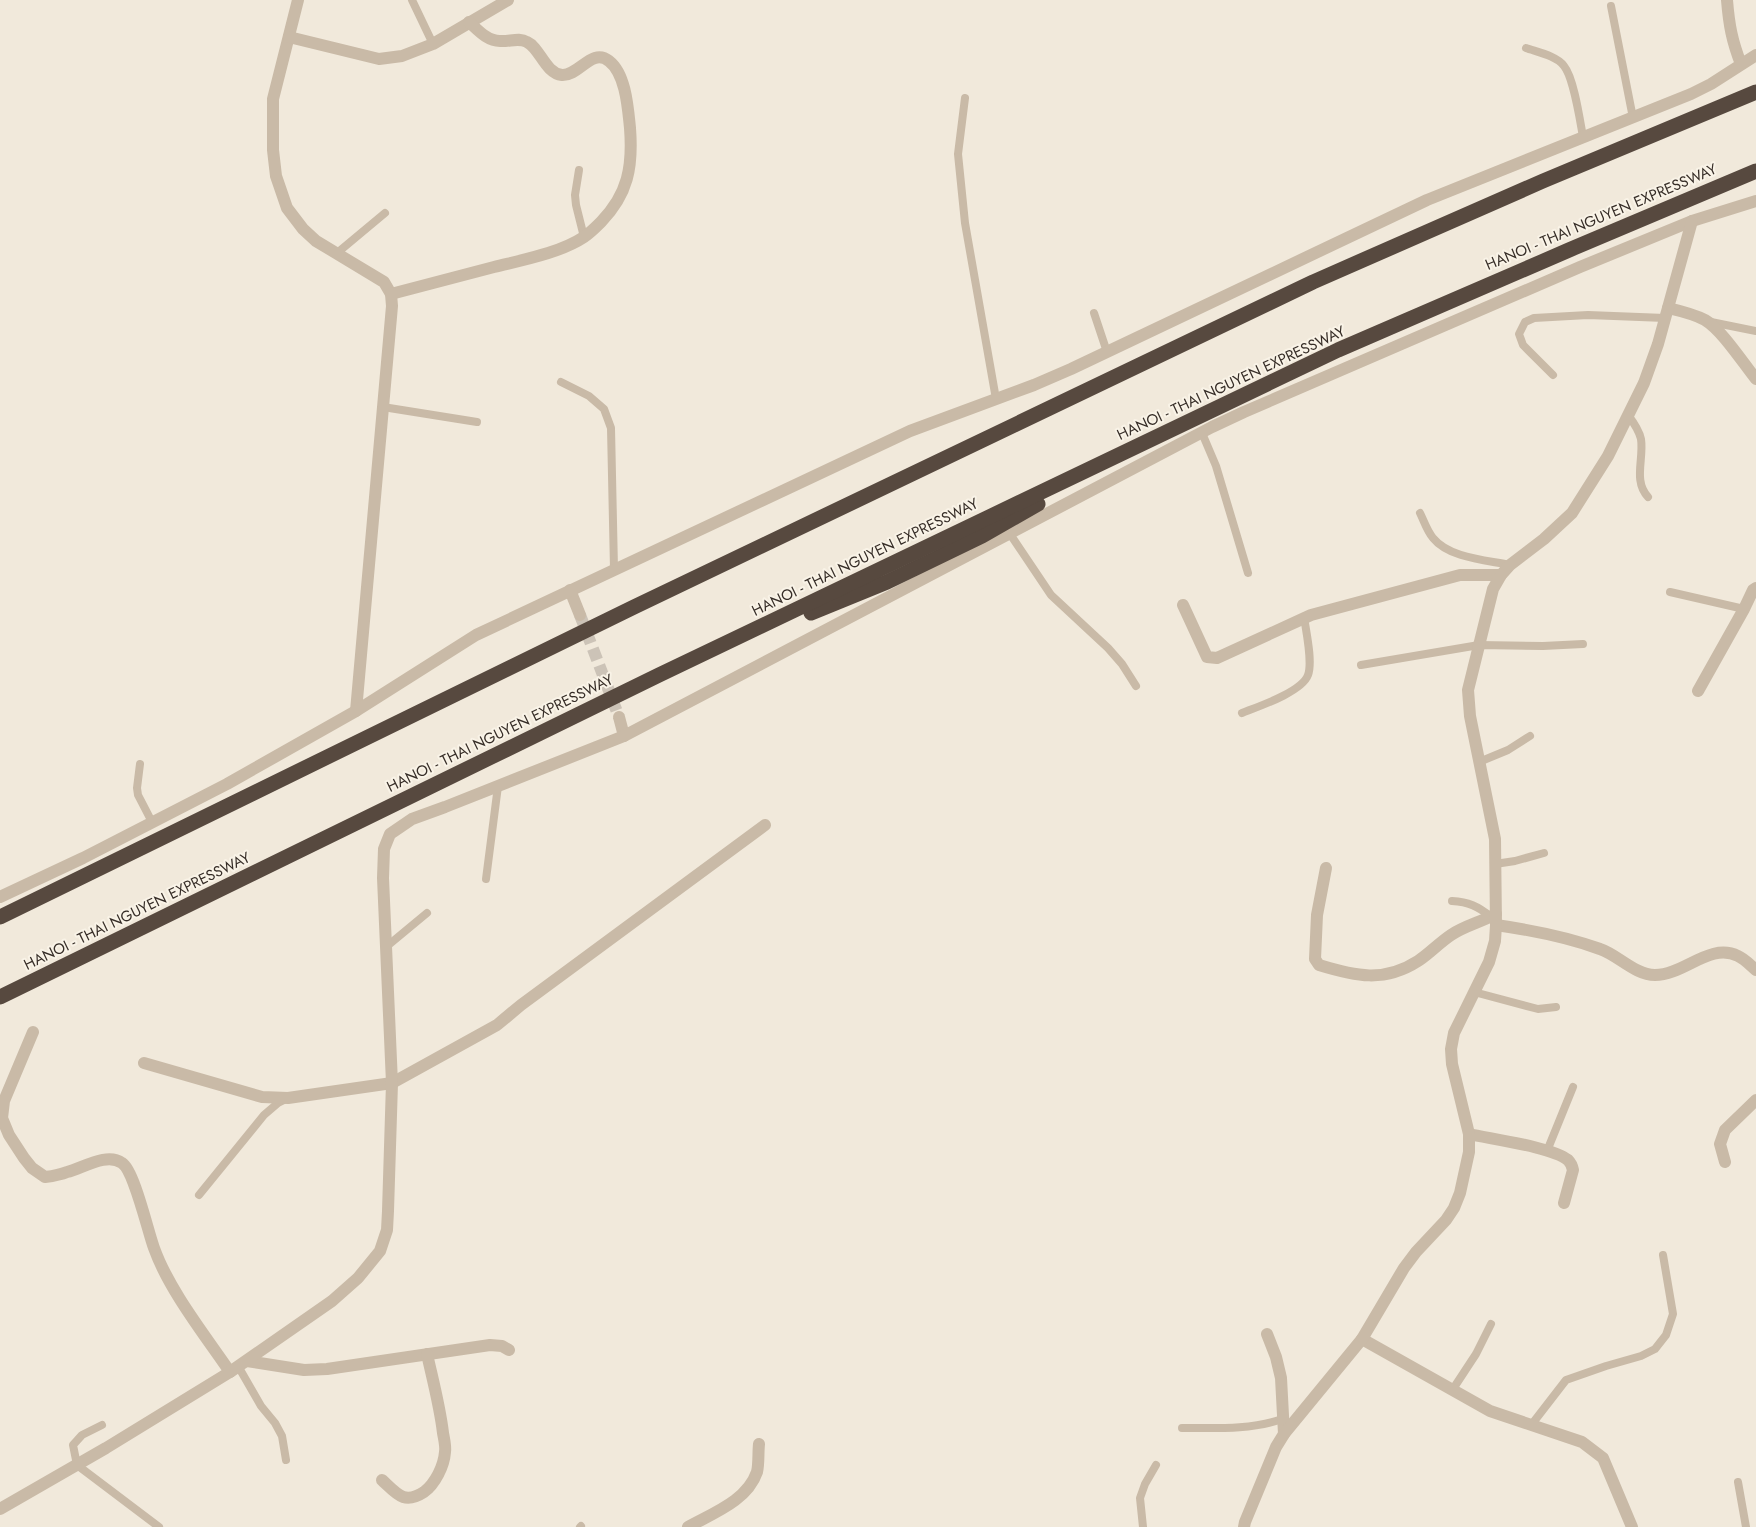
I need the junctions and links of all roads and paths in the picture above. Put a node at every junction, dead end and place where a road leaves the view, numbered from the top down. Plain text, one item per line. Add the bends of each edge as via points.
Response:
1 (298, 0) edge
2 (412, 0) edge
3 (508, 0) edge
4 (1728, 0) edge
5 (1611, 6) dead end
6 (469, 22) junction
7 (289, 37) junction
8 (433, 44) junction
9 (1526, 48) dead end
10 (1756, 55) edge
11 (1741, 64) junction
12 (1756, 92) edge
13 (965, 98) dead end
14 (1633, 118) junction
15 (1584, 137) junction
16 (579, 170) dead end
17 (1756, 171) edge
18 (1756, 201) edge
19 (385, 213) dead end
20 (1692, 221) junction
21 (584, 237) junction
22 (337, 253) junction
23 (391, 294) junction
24 (1094, 312) dead end
25 (1667, 313) junction
26 (1706, 321) junction
27 (1756, 331) edge
28 (1108, 352) junction
29 (1553, 375) dead end
30 (1756, 379) edge
31 (561, 382) dead end
32 (996, 399) junction
33 (383, 407) junction
34 (1628, 415) junction
35 (477, 422) dead end
36 (1202, 432) junction
37 (1648, 496) dead end
38 (1420, 513) dead end
39 (1010, 534) junction
40 (614, 569) junction
41 (1506, 570) junction
42 (1248, 573) dead end
43 (1756, 588) edge
44 (570, 590) junction
45 (1670, 592) dead end
46 (1183, 605) dead end
47 (1744, 609) junction
48 (580, 615) tunnel mouth
49 (1304, 618) junction
50 (1583, 644) dead end
51 (1479, 645) junction
52 (1361, 665) dead end
53 (1136, 686) dead end
54 (1698, 691) dead end
55 (356, 712) junction
56 (1242, 713) dead end
57 (619, 717) tunnel mouth
58 (624, 736) junction
59 (1530, 736) dead end
60 (1479, 762) junction
61 (140, 764) dead end
62 (498, 786) junction
63 (152, 822) junction
64 (765, 825) dead end
65 (1544, 853) dead end
66 (1500, 863) junction
67 (1326, 868) dead end
68 (486, 879) dead end
69 (0, 897) edge
70 (1452, 901) dead end
71 (427, 913) dead end
72 (0, 917) edge
73 (1494, 919) junction
74 (386, 947) junction
75 (1756, 970) edge
76 (1474, 992) junction
77 (0, 998) edge
78 (1556, 1007) dead end
79 (34, 1032) dead end
80 (144, 1064) dead end
81 (392, 1083) junction
82 (1573, 1087) dead end
83 (288, 1098) junction
84 (1756, 1100) edge
85 (1469, 1134) junction
86 (1547, 1151) junction
87 (1725, 1162) dead end
88 (199, 1195) dead end
89 (1564, 1204) dead end
90 (1663, 1254) dead end
91 (1491, 1324) dead end
92 (1267, 1334) dead end
93 (1362, 1339) junction
94 (509, 1350) dead end
95 (427, 1354) junction
96 (238, 1366) junction
97 (1453, 1389) junction
98 (1282, 1419) junction
99 (1532, 1424) junction
100 (102, 1425) dead end
101 (1182, 1428) dead end
102 (1284, 1434) junction
103 (759, 1444) dead end
104 (286, 1460) dead end
105 (77, 1465) junction
106 (1156, 1465) dead end
107 (382, 1480) dead end
108 (1738, 1482) dead end
109 (0, 1509) edge
110 (159, 1527) edge
111 (688, 1527) edge
112 (1143, 1527) edge
113 (1244, 1527) edge
114 (1632, 1527) edge
115 (1746, 1527) edge

1 - 7 street
2 - 8 lane
3 - 6 street
4 - 11 street via 1729,26
5 - 14 lane
6 - 8 street
6 - 21 street via 488,38 529,42 550,68 561,75 602,56 611,62 618,74 628,104 632,152 626,187 613,210
7 - 8 street via 379,59 402,56
7 - 22 street via 273,99 276,176 287,208 303,229
9 - 15 lane via 1564,66
10 - 11 street
11 - 14 street via 1691,94
12 - 72 highway via 1313,282 634,607
13 - 32 lane via 958,154 965,223
14 - 15 street
15 - 28 street via 1427,200
16 - 21 lane via 575,195
17 - 77 highway, HANOI - THAI NGUYEN EXPRESSWAY via 1338,350 659,675
18 - 20 street
19 - 22 lane
20 - 25 street
20 - 36 street
21 - 23 street via 557,250
22 - 23 street via 384,282
23 - 33 street
24 - 28 lane
25 - 26 street via 1692,314
25 - 29 lane via 1534,318 1525,322 1519,334 1523,345
25 - 34 street via 1644,383
26 - 27 lane
26 - 30 street via 1718,331
28 - 32 street
31 - 40 lane via 589,396 604,409 611,428
32 - 40 street via 910,431
33 - 35 lane
33 - 55 street
34 - 37 lane via 1638,428 1641,439 1640,483
34 - 41 street via 1608,456 1572,513
36 - 39 street
36 - 42 lane via 1216,466
38 - 41 lane via 1432,537 1442,548
39 - 53 lane via 1051,595 1108,648
39 - 58 street
40 - 44 street
41 - 49 street via 1460,575
41 - 51 street via 1493,589
43 - 47 street
44 - 48 street
44 - 55 street via 476,635
45 - 47 lane
46 - 49 street via 1207,657 1212,658
47 - 54 street
49 - 56 lane via 1308,675 1302,684
50 - 51 lane
51 - 52 lane
51 - 60 street via 1468,690
55 - 63 street
57 - 58 street
58 - 62 street
59 - 60 lane
60 - 66 street
61 - 63 lane via 138,795
62 - 68 lane
62 - 74 street via 412,818 390,834 384,849
63 - 69 street
64 - 81 street via 497,1025
65 - 66 lane
66 - 73 street
67 - 73 street via 1317,915 1315,959 1319,965 1338,971 1377,976 1398,971 1418,961 1452,934
70 - 73 lane via 1467,902
71 - 74 lane
73 - 75 street via 1601,949 1640,971 1654,975 1726,952 1740,956
73 - 76 street via 1495,941
74 - 81 street
76 - 78 lane via 1538,1009
76 - 85 street via 1454,1033 1451,1049
79 - 96 street via 4,1101 2,1118 9,1135 32,1168 45,1176 111,1159 123,1163 134,1184 165,1275
80 - 83 street via 262,1097
81 - 83 street
81 - 96 street via 387,1230 380,1251 358,1278 332,1301
82 - 86 lane
83 - 88 lane via 264,1115
84 - 87 street via 1725,1130 1720,1144
85 - 86 street
85 - 93 street via 1469,1152 1454,1208 1404,1268
86 - 89 street via 1572,1165
90 - 99 lane via 1673,1314 1666,1335 1655,1349 1641,1356 1566,1380
91 - 97 lane
92 - 98 street via 1281,1378
93 - 97 street
93 - 102 street
94 - 95 street via 490,1345
95 - 96 street via 327,1369
95 - 107 street via 446,1452 441,1470 427,1489 415,1498 401,1496
96 - 104 lane via 282,1436
96 - 105 street
97 - 99 street via 1490,1410
98 - 101 lane via 1216,1428
98 - 102 street
99 - 114 street via 1582,1442 1603,1458
100 - 105 lane via 82,1435 73,1445
102 - 113 street
103 - 111 street via 757,1471 749,1488 733,1502
105 - 109 street
105 - 110 lane
106 - 112 lane via 1140,1498
108 - 115 lane

